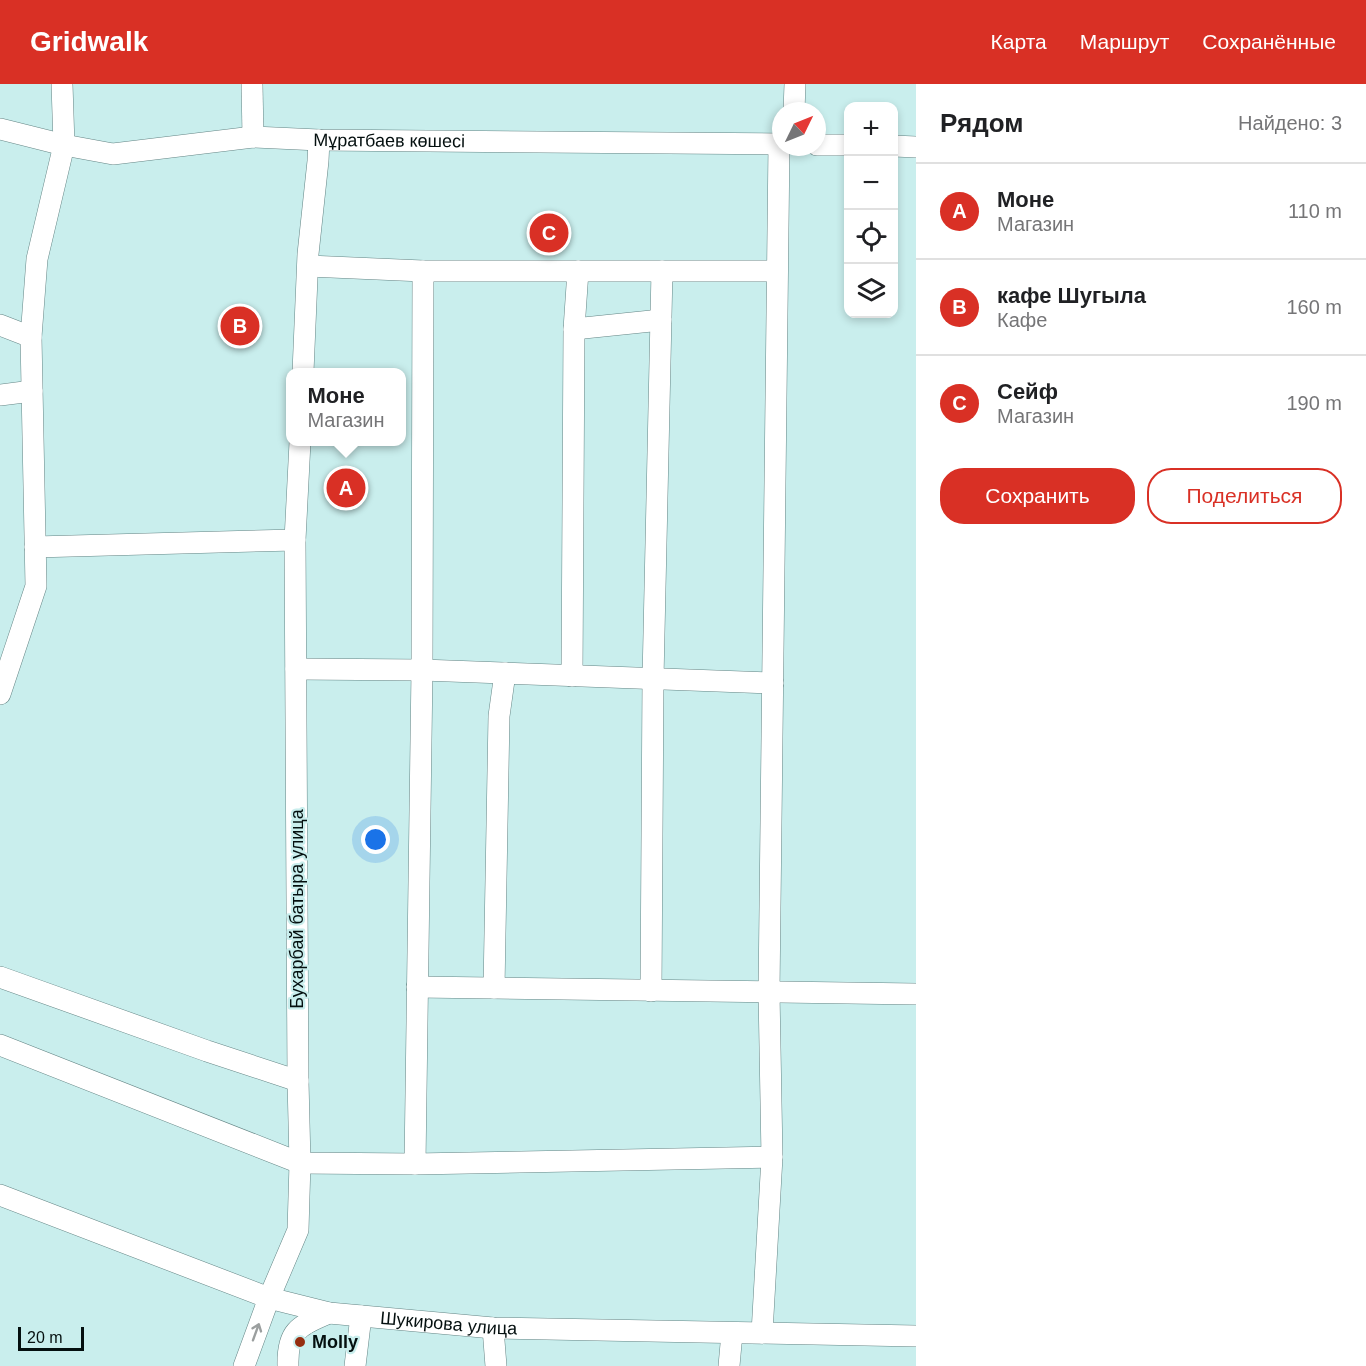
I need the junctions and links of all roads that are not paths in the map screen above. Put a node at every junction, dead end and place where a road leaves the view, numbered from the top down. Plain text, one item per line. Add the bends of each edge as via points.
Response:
1 (62, 84) edge
2 (252, 84) edge
3 (795, 84) edge
4 (794, 102) edge
5 (0, 129) edge
6 (253, 137) junction
7 (319, 140) junction
8 (772, 144) edge
9 (826, 145) edge
10 (844, 145) edge
11 (64, 146) junction
12 (898, 146) edge
13 (916, 147) edge
14 (780, 156) edge
15 (308, 266) junction
16 (423, 271) junction
17 (578, 271) junction
18 (662, 271) junction
19 (777, 271) junction
20 (661, 320) junction
21 (0, 325) edge
22 (574, 328) junction
23 (31, 337) junction
24 (303, 368) edge
25 (32, 391) junction
26 (0, 394) edge
27 (300, 446) edge
28 (296, 540) junction
29 (35, 547) junction
30 (8, 646) edge
31 (296, 669) junction
32 (422, 669) junction
33 (505, 673) junction
34 (572, 676) junction
35 (653, 679) junction
36 (773, 683) junction
37 (0, 694) edge
38 (0, 976) edge
39 (417, 987) junction
40 (494, 988) junction
41 (651, 991) junction
42 (769, 992) junction
43 (916, 994) edge
44 (0, 1045) edge
45 (298, 1081) junction
46 (772, 1157) junction
47 (300, 1163) junction
48 (415, 1164) junction
49 (0, 1195) edge
50 (269, 1298) junction
51 (329, 1313) junction
52 (361, 1316) junction
53 (493, 1328) junction
54 (732, 1333) junction
55 (762, 1333) junction
56 (916, 1336) edge
57 (244, 1366) edge
58 (288, 1366) edge
59 (355, 1366) edge
60 (496, 1366) edge
61 (729, 1366) edge

1 - 11 street
2 - 6 street
3 - 4 street
5 - 11 street, Мұратбаев көшесі
6 - 7 street, Мұратбаев көшесі
6 - 11 street, Мұратбаев көшесі via 112,154
7 - 8 street, Мұратбаев көшесі
7 - 15 street
9 - 10 street
11 - 23 street via 37,259
12 - 13 street
14 - 19 street
15 - 16 street
15 - 24 street
16 - 17 street
16 - 32 street
17 - 18 street
17 - 22 street
18 - 19 street
18 - 20 street
19 - 36 street
20 - 22 street
20 - 35 street
21 - 23 street
22 - 34 street
23 - 25 street
25 - 26 street
25 - 29 street
27 - 28 street, Бухарбай батыра улица
28 - 29 street
28 - 31 street, Бухарбай батыра улица
29 - 30 street via 36,586
30 - 37 street
31 - 32 street
31 - 45 street, Бухарбай батыра улица
32 - 33 street
32 - 39 street
33 - 34 street
33 - 40 street via 499,716
34 - 35 street
35 - 36 street
35 - 41 street
36 - 42 street
38 - 45 street
39 - 40 street
39 - 48 street
40 - 41 street
41 - 42 street
42 - 43 street
42 - 46 street
44 - 47 street
45 - 47 street, Бухарбай батыра улица
46 - 48 street
46 - 55 street
47 - 48 street
47 - 50 street, Бухарбай батыра улица via 298,1230
49 - 50 street, Шукирова улица
50 - 51 street, Шукирова улица
57 -> 50 street, Бухарбай батыра улица
51 - 52 street, Шукирова улица
51 - 58 street via 302,1324 292,1334 287,1348
52 - 53 street, Шукирова улица
52 - 59 street
53 - 54 street, Шукирова улица
53 - 60 street
54 - 55 street, Шукирова улица
54 - 61 street
55 - 56 street, Шукирова улица

